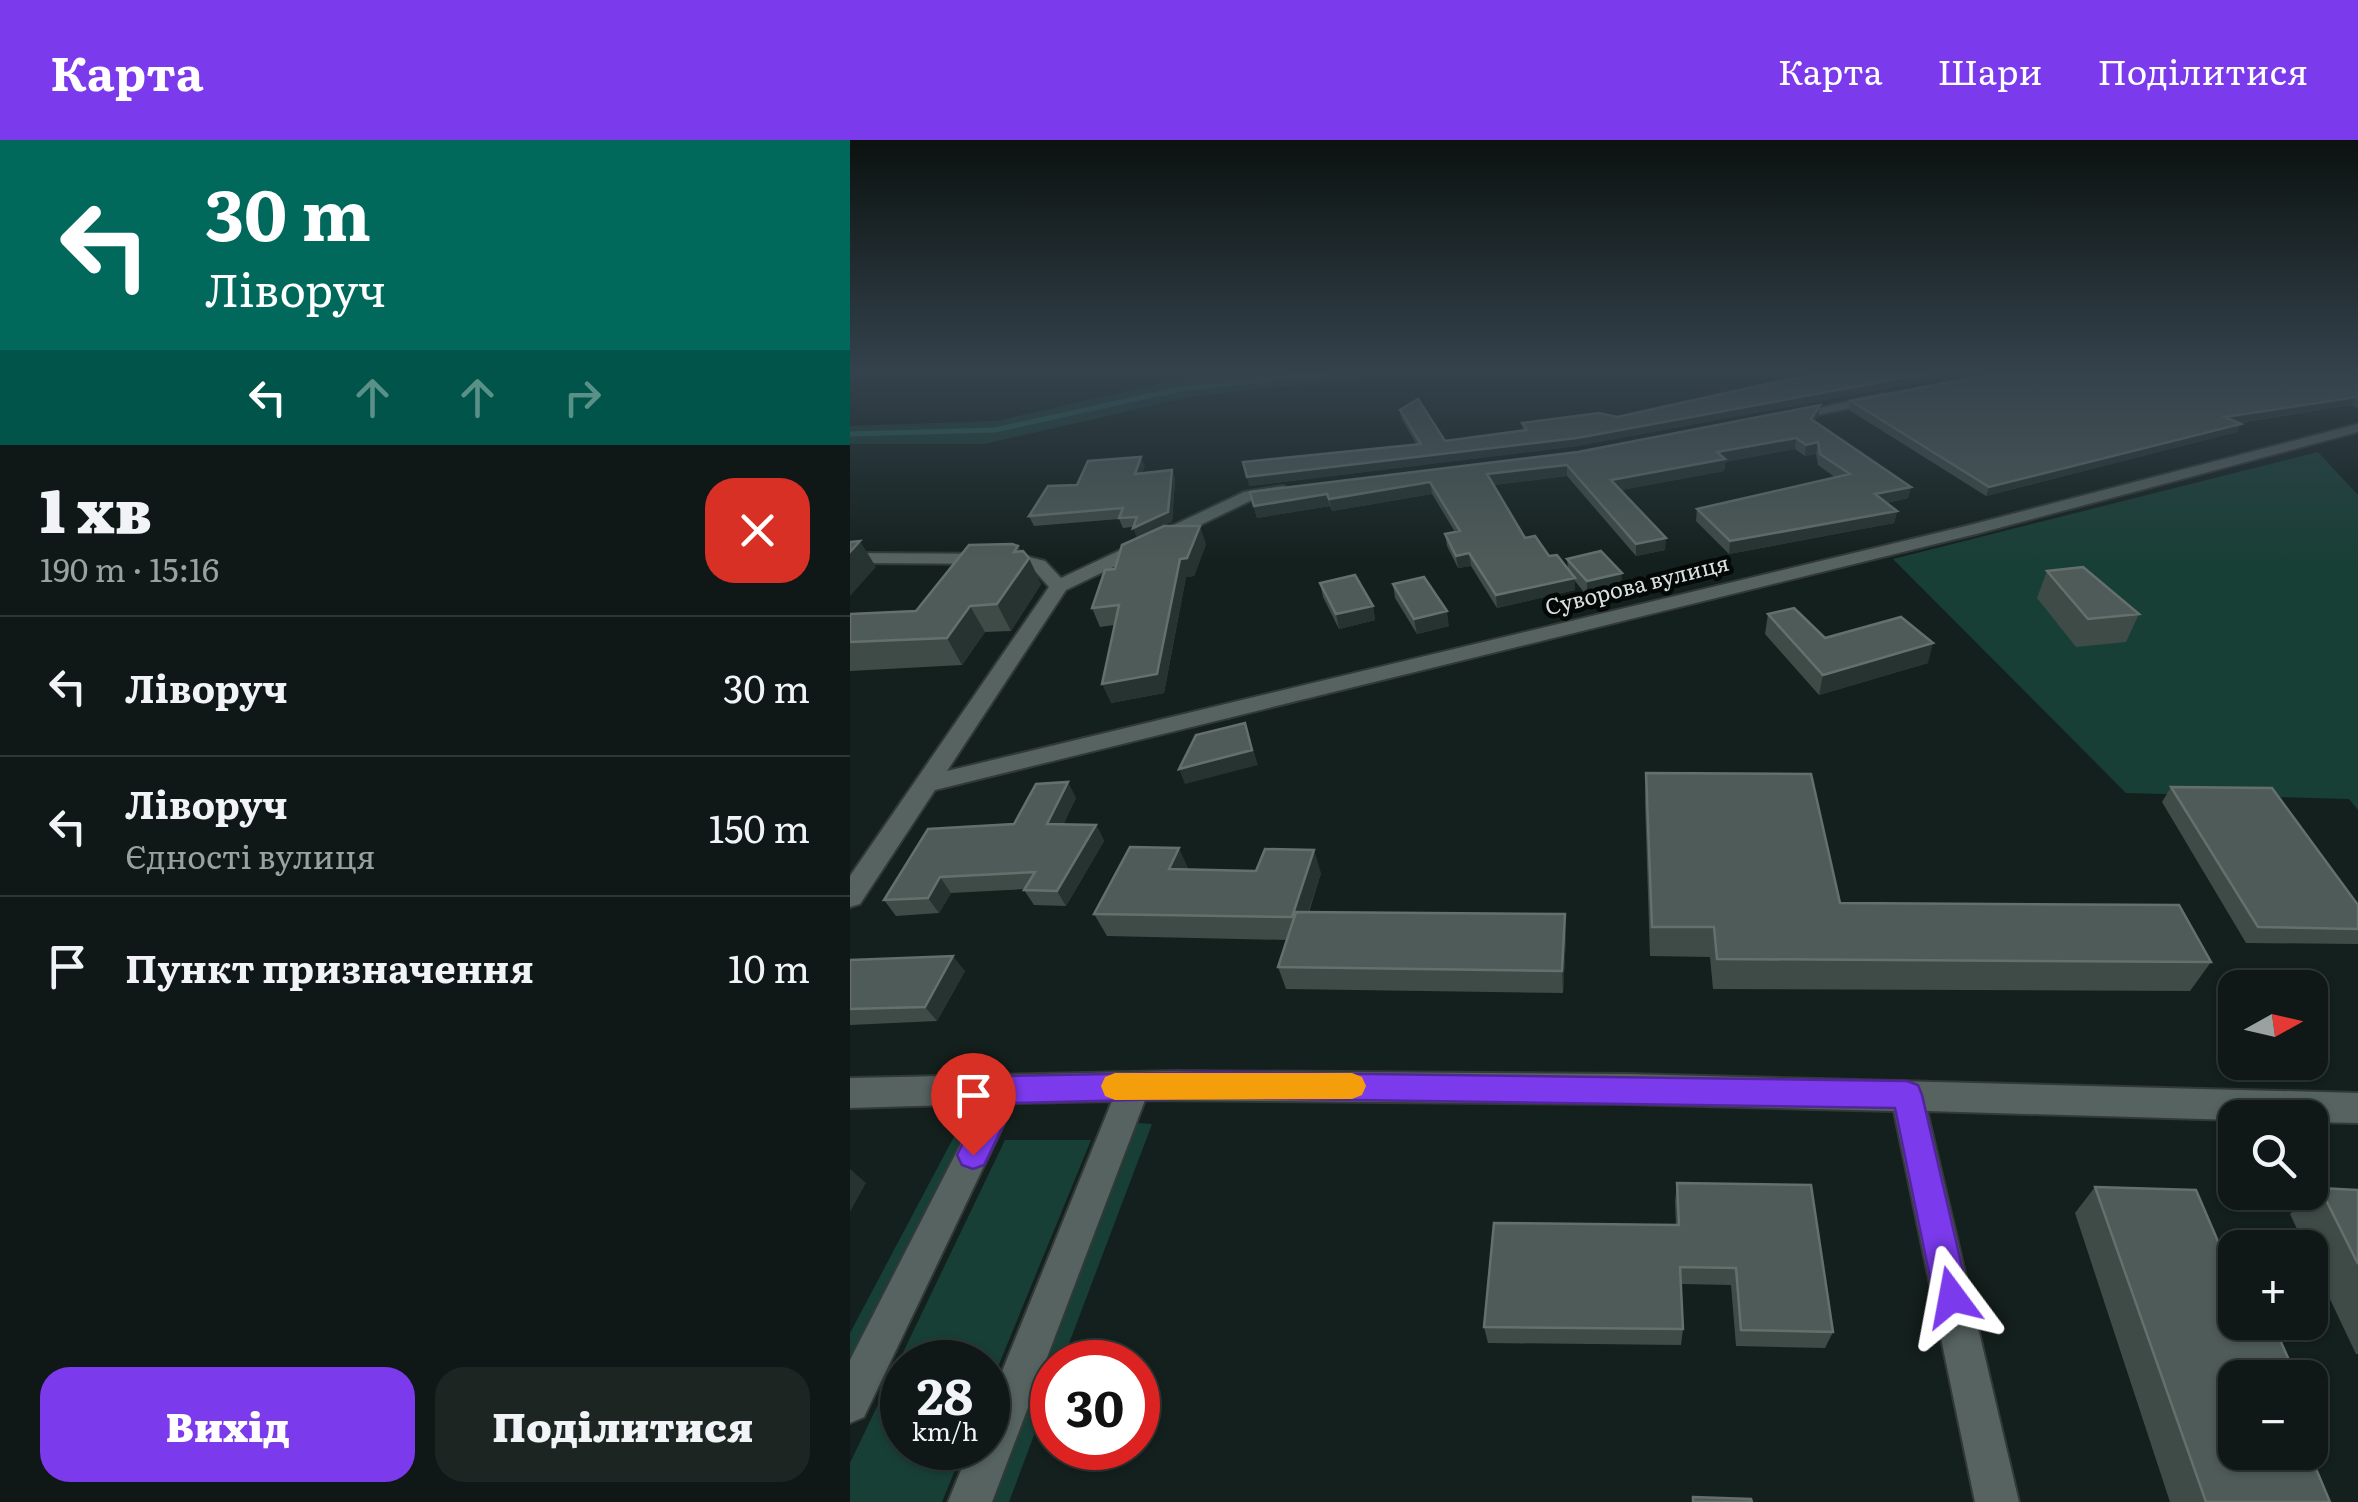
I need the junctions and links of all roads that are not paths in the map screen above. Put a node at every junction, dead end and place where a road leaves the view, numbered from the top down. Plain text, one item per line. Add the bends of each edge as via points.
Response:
1 (2329, 436) edge
2 (1308, 488) edge
3 (850, 558) edge
4 (1059, 586) junction
5 (925, 784) junction
6 (850, 897) edge
7 (1134, 1086) junction
8 (1005, 1090) junction
9 (850, 1093) edge
10 (1907, 1095) junction
11 (2358, 1108) edge
12 (850, 1404) edge
13 (970, 1502) edge
14 (1998, 1502) edge

1 - 5 street, Суворова вулиця via 1970,530
2 - 4 street via 1250,495
3 - 4 street via 1016,559 1039,565
4 - 5 street
5 - 6 street
7 - 8 street
7 - 10 street
7 - 13 street
8 - 9 street
8 - 12 street
10 - 11 street
10 - 14 street

